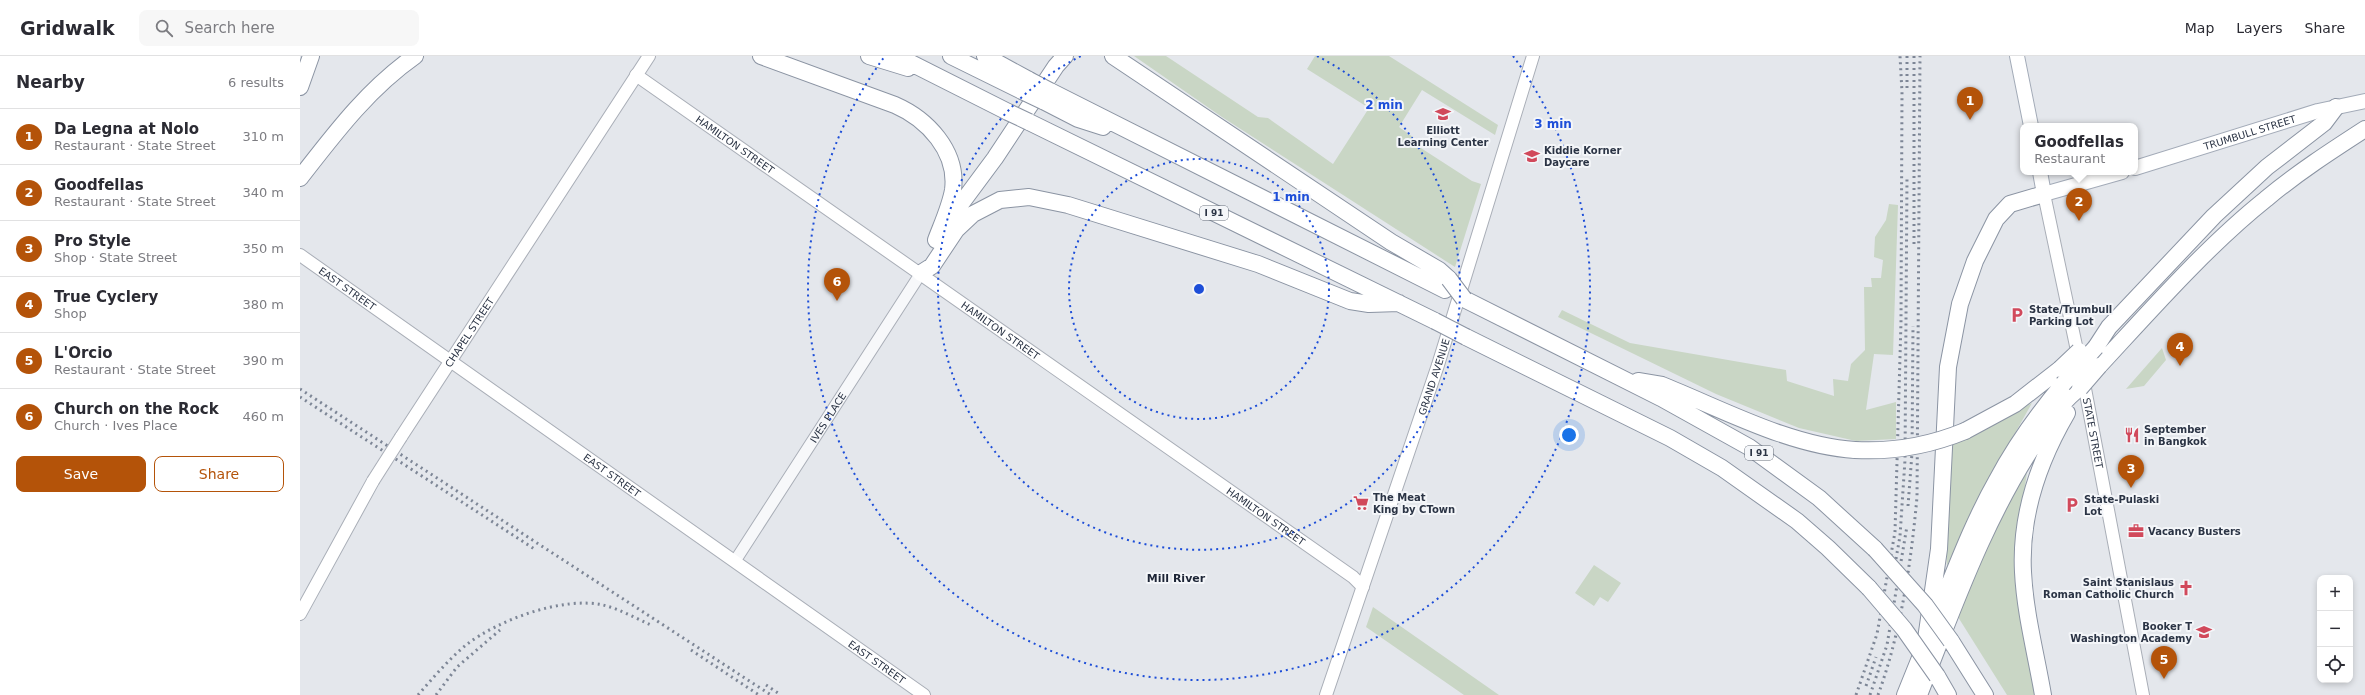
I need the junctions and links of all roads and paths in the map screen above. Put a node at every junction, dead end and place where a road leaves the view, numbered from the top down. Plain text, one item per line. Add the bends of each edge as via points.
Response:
1 (311, 56) edge
2 (415, 56) edge
3 (649, 56) edge
4 (761, 56) edge
5 (869, 56) edge
6 (897, 56) edge
7 (951, 56) edge
8 (985, 56) edge
9 (1065, 56) edge
10 (1113, 56) edge
11 (1533, 56) edge
12 (2017, 56) edge
13 (636, 75) junction
14 (935, 76) junction
15 (1026, 85) junction
16 (300, 87) edge
17 (2365, 101) edge
18 (2336, 107) junction
19 (2030, 123) edge
20 (2365, 129) edge
21 (2138, 167) edge
22 (2041, 175) edge
23 (2111, 175) edge
24 (300, 178) edge
25 (2044, 194) junction
26 (936, 240) junction
27 (300, 255) edge
28 (921, 273) junction
29 (1447, 284) junction
30 (1399, 303) junction
31 (450, 362) junction
32 (2061, 377) junction
33 (1627, 380) junction
34 (2067, 406) junction
35 (735, 562) junction
36 (1363, 587) junction
37 (300, 614) edge
38 (1925, 646) junction
39 (924, 695) edge
40 (1326, 695) edge
41 (1905, 695) edge
42 (1919, 695) edge
43 (1948, 695) edge
44 (1985, 695) edge
45 (2044, 695) edge
46 (2143, 695) edge

1 - 16 highway
2 - 24 highway via 352,111
3 - 13 main road, CHAPEL STREET
4 - 26 highway via 894,105 926,123 943,146 953,178 951,198
5 - 14 highway
6 - 14 highway
7 - 15 highway
8 - 15 highway
9 - 26 highway
10 - 29 highway via 1391,242 1439,270
11 - 36 main road, GRAND AVENUE via 1438,365
12 - 19 main road
13 - 28 main road, HAMILTON STREET
13 - 31 main road, CHAPEL STREET
14 - 30 highway, I 91, bridge
15 - 29 highway, I 91, bridge via 1078,119 1152,143
17 - 18 main road, TRUMBULL STREET
18 - 21 main road, TRUMBULL STREET
18 - 32 highway, bridge via 2324,123 2267,167 2214,216
20 - 34 highway, bridge via 2308,167 2255,208 2099,366
22 - 25 main road, STATE STREET
23 - 25 main road
25 - 38 highway via 2010,204 1996,219 1974,261 1960,304 1948,367 1939,549
25 - 46 main road, STATE STREET via 2072,322
26 - 28 highway via 923,260
27 - 31 main road, EAST STREET
28 - 30 highway via 932,266 956,230 973,214 1000,200 1029,197 1068,205 1258,264 1350,301 1369,304
28 - 35 street, IVES PLACE
28 - 36 main road, HAMILTON STREET via 1353,577
29 - 33 highway, I 91 via 1470,302
30 - 43 highway, I 91, bridge via 1675,441 1722,468 1797,521 1869,588 1904,630
31 - 35 main road, EAST STREET
31 - 37 main road, CHAPEL STREET, bridge via 373,481
32 - 33 highway, bridge via 1965,431 1914,446 1881,450 1822,446 1790,436 1662,385
32 - 38 highway via 1993,487 1973,527
33 - 44 highway, I 91, bridge via 1712,425 1767,458 1819,498 1875,549 1925,605
34 - 42 highway via 2027,454 1999,503
34 - 45 highway via 2037,474 2024,538 2025,592
35 - 39 main road, EAST STREET
36 - 40 main road, GRAND AVENUE
38 - 41 highway

